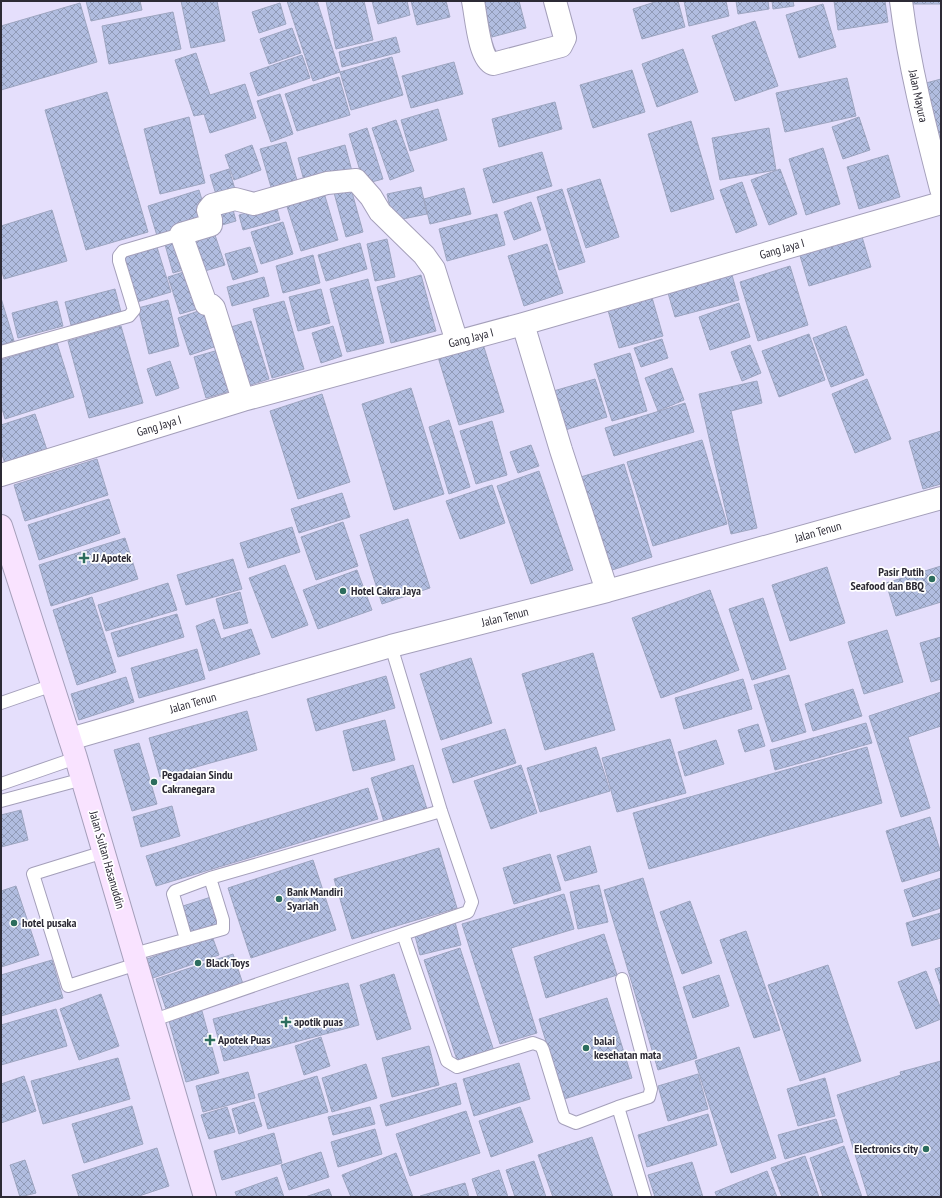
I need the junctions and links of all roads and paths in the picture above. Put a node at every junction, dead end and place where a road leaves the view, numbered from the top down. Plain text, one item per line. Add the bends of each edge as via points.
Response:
1 (474, 1) edge
2 (555, 1) edge
3 (901, 1) edge
4 (941, 189) edge
5 (941, 203) edge
6 (181, 234) junction
7 (523, 324) junction
8 (457, 342) junction
9 (1, 352) edge
10 (243, 400) junction
11 (1, 475) edge
12 (941, 498) edge
13 (2, 531) edge
14 (607, 591) junction
15 (391, 646) junction
16 (53, 685) junction
17 (1, 703) edge
18 (73, 748) junction
19 (83, 778) junction
20 (1, 784) edge
21 (1, 801) edge
22 (441, 811) junction
23 (104, 852) junction
24 (210, 878) junction
25 (402, 934) junction
26 (186, 939) junction
27 (136, 959) junction
28 (622, 979) dead end
29 (154, 1020) junction
30 (618, 1108) junction
31 (205, 1197) edge
32 (645, 1197) edge

1 - 2 street via 483,53 492,64 564,44
3 - 4 street, Jalan Mayura via 919,103
5 - 7 street, Gang Jaya I
6 - 8 street via 211,225 208,210 212,204 235,199 254,204 327,183 356,180 380,212 424,254 434,269
6 - 9 lane via 120,253 119,261 134,310 129,316
6 - 10 street via 206,304 214,308
7 - 8 street, Gang Jaya I
7 - 14 street
8 - 10 street, Gang Jaya I
10 - 11 street, Gang Jaya I
12 - 14 street, Jalan Tenun
13 - 16 main road, Jalan Sultan Hasanuddin
14 - 15 street, Jalan Tenun
15 - 18 street, Jalan Tenun
15 - 22 lane
16 - 17 lane
16 - 18 main road, Jalan Sultan Hasanuddin
18 - 19 main road, Jalan Sultan Hasanuddin
18 - 20 lane
19 - 21 lane
19 - 23 main road, Jalan Sultan Hasanuddin
22 - 24 lane
22 - 25 lane via 471,896 471,908 468,912
23 - 27 main road, Jalan Sultan Hasanuddin
23 - 27 lane via 33,874 68,986
24 - 26 lane via 173,894
24 - 26 lane via 224,920 223,929
25 - 29 lane
25 - 30 lane via 447,1061 457,1067 533,1043 538,1044 543,1050 564,1118 576,1123
26 - 27 lane
27 - 29 main road, Jalan Sultan Hasanuddin
28 - 30 lane via 651,1089 649,1097
29 - 31 main road, Jalan Sultan Hasanuddin
30 - 32 lane

